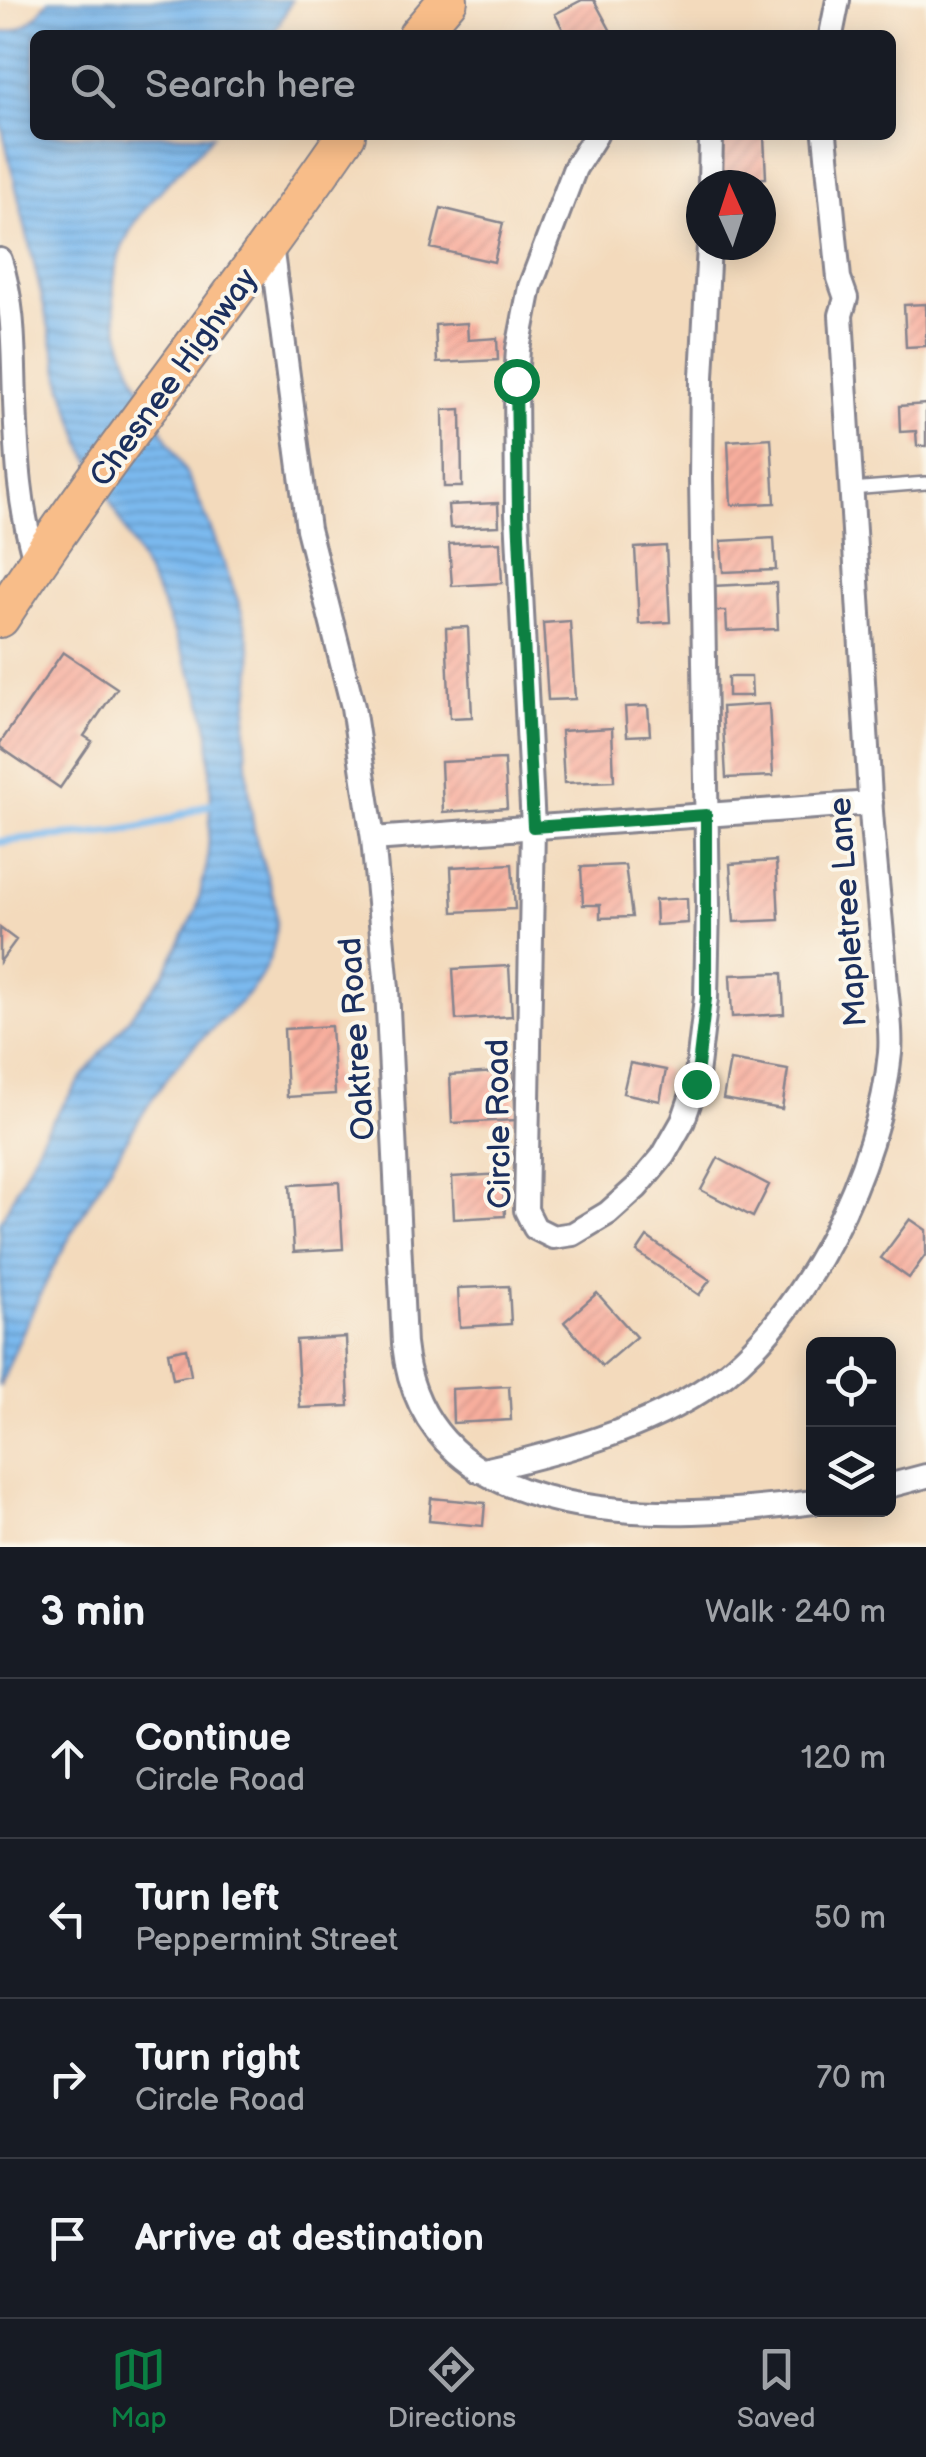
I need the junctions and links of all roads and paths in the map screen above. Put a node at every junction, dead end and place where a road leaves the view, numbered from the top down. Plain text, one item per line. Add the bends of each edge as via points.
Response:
1 (448, 0) edge
2 (838, 0) edge
3 (422, 30) edge
4 (832, 30) edge
5 (343, 140) edge
6 (593, 140) edge
7 (711, 140) edge
8 (825, 140) edge
9 (710, 170) edge
10 (271, 245) junction
11 (0, 260) edge
12 (708, 260) edge
13 (926, 483) edge
14 (852, 490) junction
15 (36, 563) junction
16 (0, 618) edge
17 (871, 803) junction
18 (706, 815) junction
19 (533, 827) junction
20 (373, 839) junction
21 (479, 1471) junction
22 (926, 1476) edge
23 (896, 1484) edge
24 (806, 1503) edge

1 - 3 main road
2 - 4 street
5 - 10 main road, Chesnee Highway
6 - 19 street, Circle Road via 530,287 518,349 518,514
7 - 9 street
8 - 14 street, Mapletree Lane via 846,298 841,315
10 - 15 main road, Chesnee Highway
10 - 20 street, Oaktree Road via 308,529 352,708
11 - 15 street via 14,318 22,520
12 - 18 street, Circle Road via 701,478
13 - 14 lane
14 - 17 street, Mapletree Lane
15 - 16 main road, Chesnee Highway
17 - 18 street
17 - 21 street, Mapletree Lane via 890,1051 862,1168 812,1272 739,1362 687,1400 586,1443
18 - 19 street
18 - 19 street, Circle Road via 706,998 696,1084 663,1156 638,1187 563,1237 535,1228 526,1210
19 - 20 street
20 - 21 street, Oaktree Road via 406,1369 425,1417
21 - 24 street, Oaktree Road via 531,1492 606,1509 711,1511
22 - 23 street

